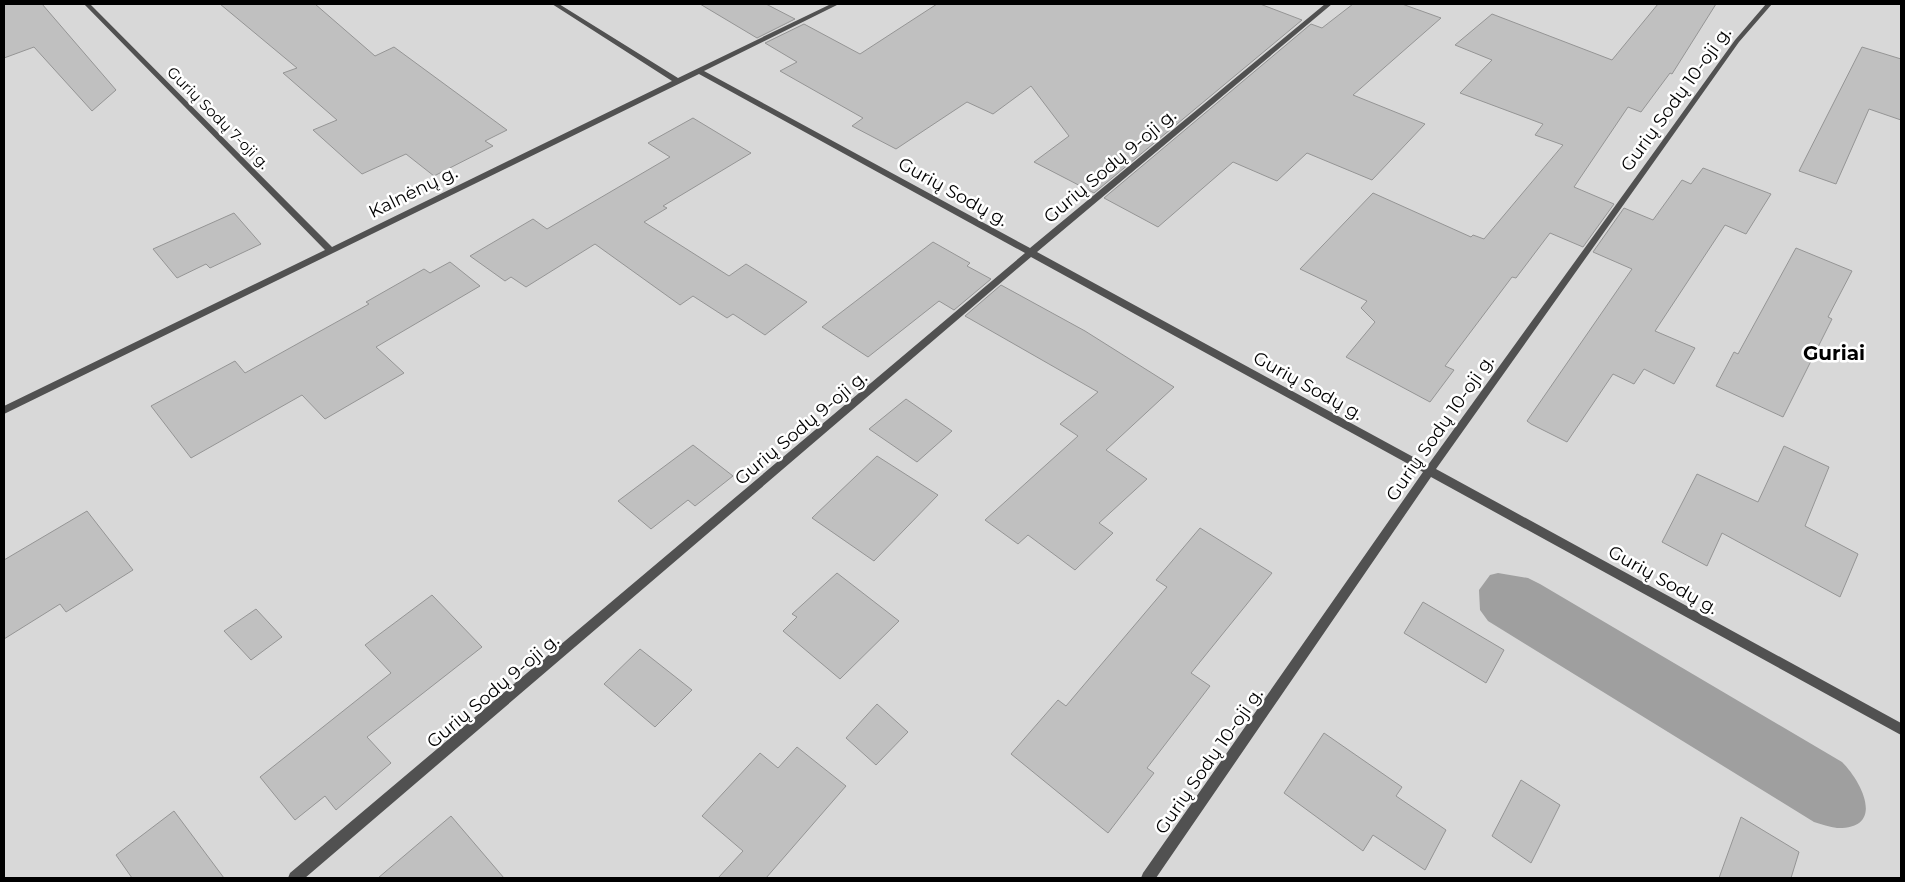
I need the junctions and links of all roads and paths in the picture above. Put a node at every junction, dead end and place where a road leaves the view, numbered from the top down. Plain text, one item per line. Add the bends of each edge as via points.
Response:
1 (87, 4) edge
2 (555, 4) edge
3 (836, 4) edge
4 (1329, 4) edge
5 (1769, 4) edge
6 (699, 71) junction
7 (677, 81) junction
8 (330, 250) junction
9 (1030, 253) junction
10 (4, 410) edge
11 (1429, 471) junction
12 (1901, 729) edge
13 (295, 878) edge
14 (1148, 878) edge

1 - 8 street, Gurių Sodų 7-oji g.
2 - 7 street
3 - 6 street, Kalnėnų g.
4 - 9 street, Gurių Sodų 9-oji g.
5 - 11 street, Gurių Sodų 10-oji g. via 1737,41
6 - 7 street, Kalnėnų g.
6 - 9 street, Gurių Sodų g.
7 - 8 street, Kalnėnų g.
8 - 10 street, Kalnėnų g.
9 - 11 street, Gurių Sodų g.
9 - 13 street, Gurių Sodų 9-oji g.
11 - 12 street, Gurių Sodų g.
11 - 14 street, Gurių Sodų 10-oji g.

